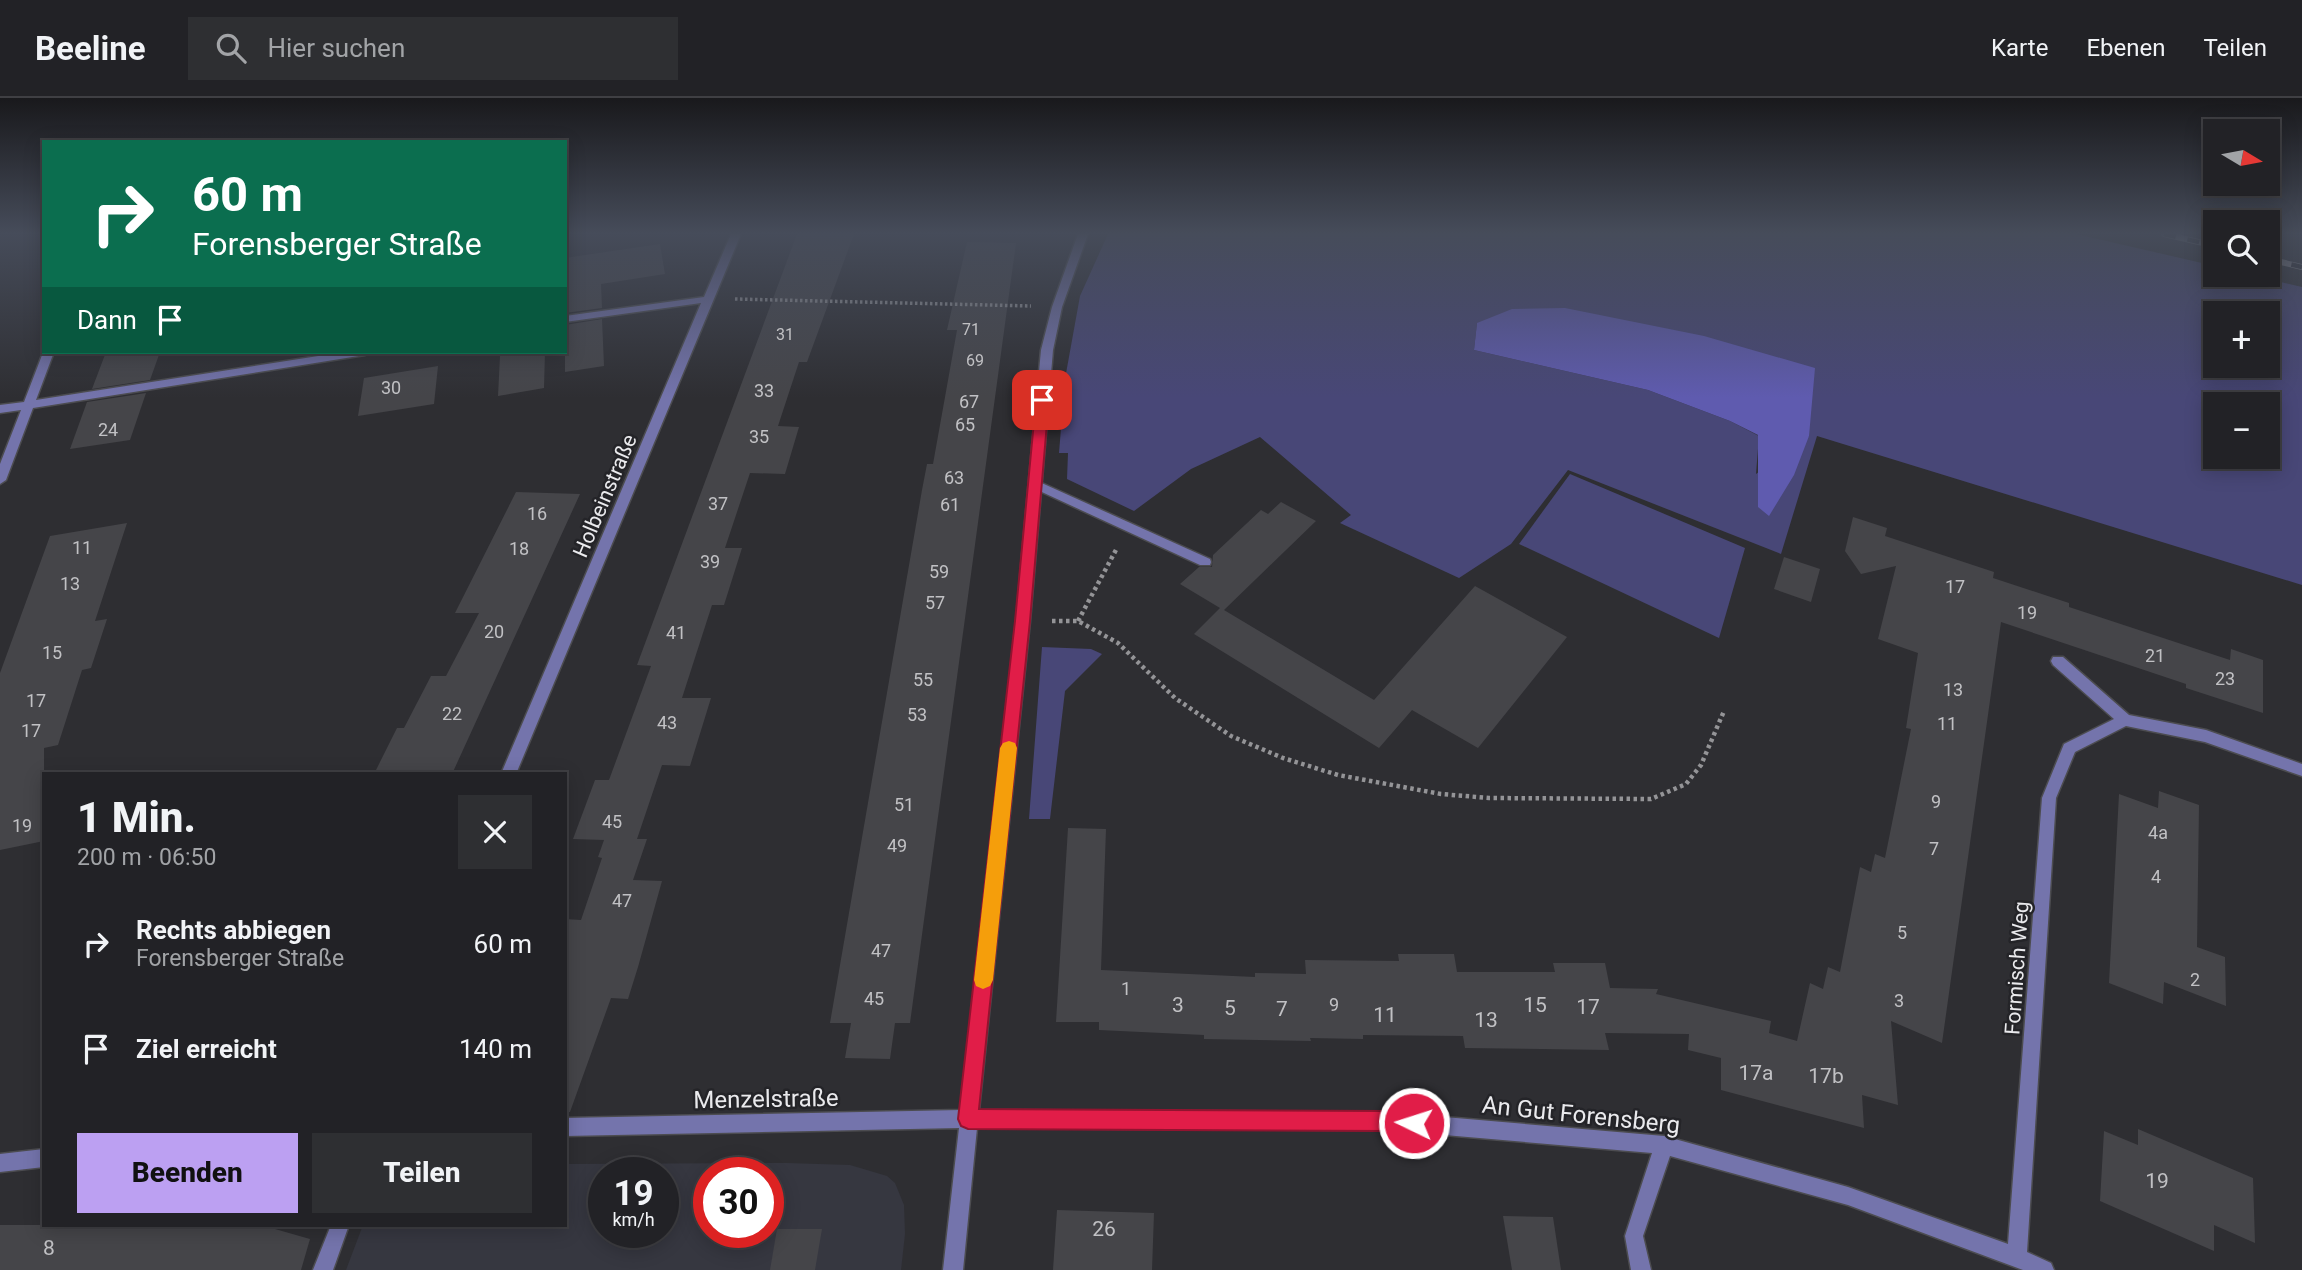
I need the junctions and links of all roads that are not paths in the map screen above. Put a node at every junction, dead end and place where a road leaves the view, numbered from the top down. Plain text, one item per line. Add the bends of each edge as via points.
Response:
1 (714, 289) edge
2 (1064, 289) edge
3 (710, 299) junction
4 (567, 319) edge
5 (47, 354) edge
6 (352, 354) edge
7 (30, 404) junction
8 (0, 409) edge
9 (0, 480) edge
10 (1035, 484) junction
11 (1205, 562) dead end
12 (2058, 661) dead end
13 (2125, 720) junction
14 (2302, 770) edge
15 (509, 772) edge
16 (968, 1119) junction
17 (567, 1127) edge
18 (1664, 1145) junction
19 (42, 1158) edge
20 (0, 1163) edge
21 (339, 1227) edge
22 (2017, 1257) junction
23 (323, 1270) edge
24 (953, 1270) edge
25 (1641, 1270) edge
26 (2044, 1270) edge

1 - 3 street, Holbeinstraße
2 - 10 street via 1047,350
3 - 4 street
3 - 15 street, Holbeinstraße
5 - 7 street
6 - 7 street
7 - 8 street
7 - 9 street
10 - 11 street
10 - 16 street
12 - 13 street
13 - 14 street via 2206,736
13 - 22 street, Formisch Weg via 2069,748 2049,798
16 - 17 street, Menzelstraße
16 - 18 street, An Gut Forensberg via 1386,1121
16 - 24 street
18 - 22 street, An Gut Forensberg via 1848,1196
18 - 25 street via 1633,1236
19 - 20 street
21 - 23 street
22 - 26 street, An Gut Forensberg

